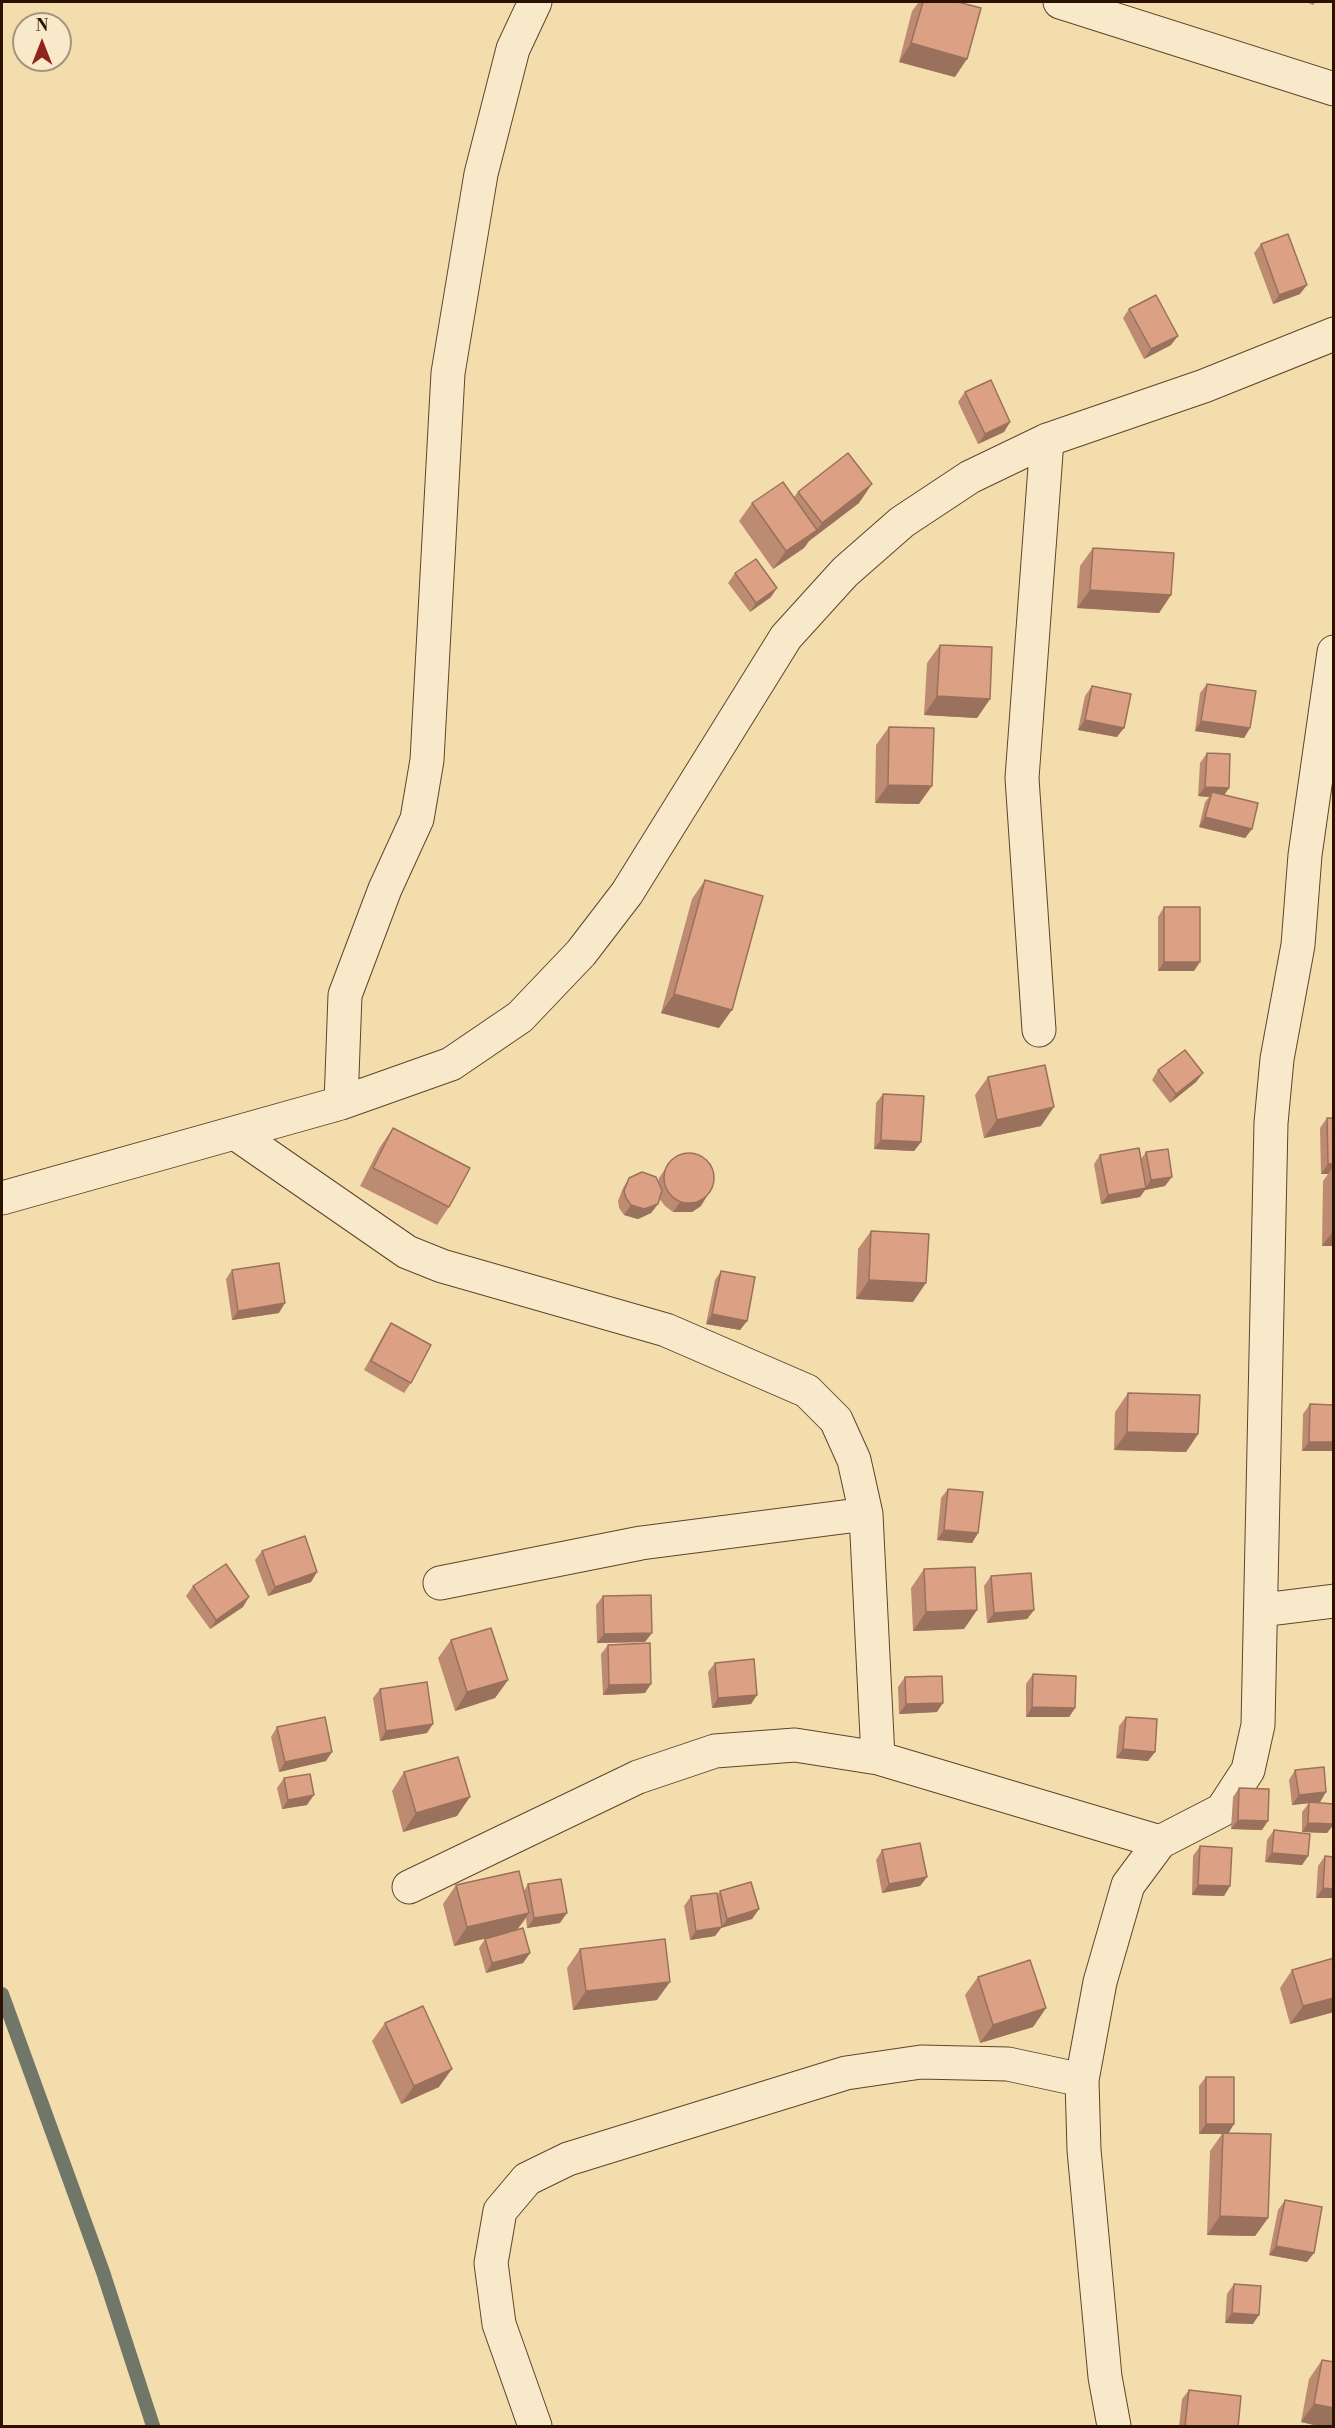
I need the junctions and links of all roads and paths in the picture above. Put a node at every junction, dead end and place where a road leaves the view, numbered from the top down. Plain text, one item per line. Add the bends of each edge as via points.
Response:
1 (535, 2) edge
2 (1060, 2) edge
3 (1334, 88) edge
4 (1334, 334) edge
5 (1047, 440) junction
6 (1334, 652) edge
7 (1039, 1030) dead end
8 (341, 1103) junction
9 (235, 1133) junction
10 (2, 1198) edge
11 (866, 1514) junction
12 (440, 1583) dead end
13 (1334, 1601) edge
14 (1262, 1610) junction
15 (878, 1758) junction
16 (1160, 1842) junction
17 (409, 1887) dead end
18 (1082, 2080) junction
19 (535, 2427) edge
20 (1114, 2427) edge

1 - 8 street via 513,49 482,174 448,373 427,760 417,819 385,888 345,995
2 - 3 street
4 - 5 street via 1203,386
5 - 7 street via 1022,778
5 - 8 street via 970,477 902,522 845,572 786,638 627,893 581,953 519,1017 451,1064
6 - 14 street via 1305,855 1298,945 1277,1059 1271,1123
8 - 9 street
9 - 10 street
9 - 11 street via 408,1252 442,1266 666,1330 807,1391 836,1420 854,1460
11 - 12 street via 641,1543
11 - 15 street
13 - 14 street
14 - 16 street via 1258,1725 1248,1770 1222,1810
15 - 16 street
15 - 17 street via 795,1745 715,1752 638,1777
16 - 18 street via 1128,1885 1100,1982
18 - 19 street via 997,2063 921,2062 846,2073 568,2159 527,2179 500,2211 491,2263 500,2324
18 - 20 street via 1089,2206 1105,2377

